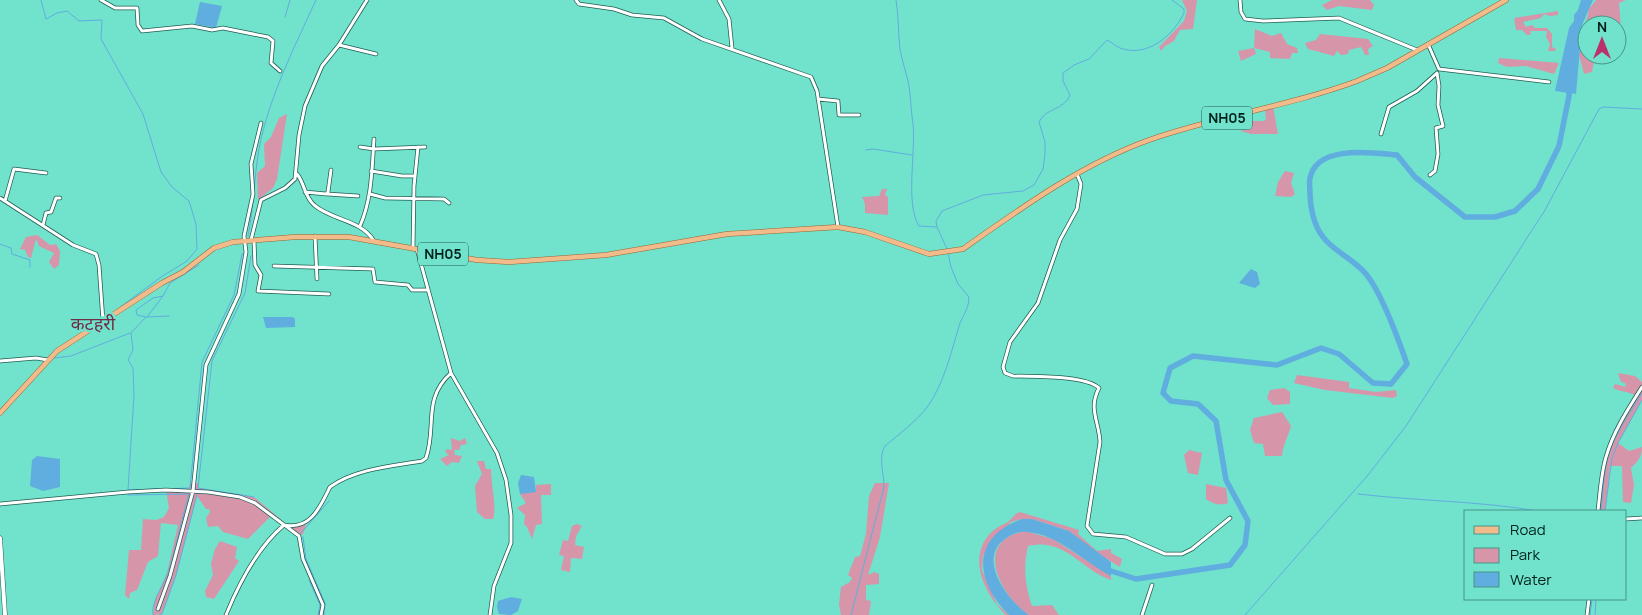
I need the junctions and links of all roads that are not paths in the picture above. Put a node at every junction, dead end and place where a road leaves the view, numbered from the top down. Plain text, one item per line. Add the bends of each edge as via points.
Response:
1 (101, 0) edge
2 (367, 0) edge
3 (576, 0) edge
4 (720, 0) edge
5 (1240, 0) edge
6 (1506, 0) edge
7 (1428, 44) junction
8 (339, 45) junction
9 (732, 48) junction
10 (1417, 50) junction
11 (376, 54) dead end
12 (1436, 67) junction
13 (280, 71) dead end
14 (1437, 73) junction
15 (1549, 82) dead end
16 (818, 99) junction
17 (859, 115) dead end
18 (261, 123) dead end
19 (1381, 134) dead end
20 (374, 139) dead end
21 (360, 147) dead end
22 (418, 147) junction
23 (425, 147) dead end
24 (374, 149) junction
25 (331, 170) dead end
26 (371, 171) junction
27 (46, 173) dead end
28 (297, 173) junction
29 (1077, 174) junction
30 (1430, 175) dead end
31 (415, 176) junction
32 (305, 192) junction
33 (326, 194) junction
34 (370, 194) junction
35 (358, 196) dead end
36 (0, 198) edge
37 (60, 198) dead end
38 (414, 198) junction
39 (5, 201) junction
40 (449, 203) dead end
41 (43, 226) junction
42 (360, 226) junction
43 (838, 227) junction
44 (315, 236) junction
45 (250, 240) junction
46 (374, 241) junction
47 (415, 249) junction
48 (274, 266) dead end
49 (316, 267) junction
50 (316, 279) dead end
51 (428, 290) junction
52 (329, 294) dead end
53 (103, 321) junction
54 (48, 360) junction
55 (0, 361) edge
56 (451, 373) junction
57 (1642, 387) edge
58 (0, 413) edge
59 (193, 491) junction
60 (0, 504) edge
61 (1598, 510) edge
62 (1230, 518) dead end
63 (1642, 518) edge
64 (1627, 519) edge
65 (284, 526) junction
66 (0, 538) edge
67 (1152, 585) dead end
68 (1589, 600) edge
69 (158, 609) dead end
70 (5, 615) edge
71 (226, 615) edge
72 (322, 615) edge
73 (490, 615) edge
74 (1142, 615) edge
75 (1588, 615) edge

1 - 13 street via 115,8 137,8 138,25 142,31 192,26 268,37 273,41 271,63
2 - 8 street
3 - 9 street via 593,8 664,18 702,39
4 - 9 street via 729,19
5 - 10 street via 1245,18 1263,21 1339,18
6 - 7 main road, NH05
7 - 10 main road, NH05
7 - 12 street
8 - 11 street
8 - 28 street via 320,70 302,113
9 - 16 street via 808,75
10 - 29 main road, NH05 via 1357,81 1150,140
12 - 14 street
12 - 15 street
14 - 19 street via 1417,91 1389,107
14 - 30 street via 1442,126 1436,128 1438,154 1435,171
16 - 17 street via 838,101 839,115
16 - 43 street
18 - 45 street via 251,164 253,194 244,236
20 - 24 street
21 - 24 street
22 - 23 street
22 - 24 street
22 - 31 street
24 - 26 street
25 - 33 street
26 - 31 street
26 - 34 street
27 - 39 street via 14,169
28 - 32 street
28 - 45 street via 292,184 261,200
29 - 43 main road, NH05 via 963,249 922,252 864,232
29 - 62 street via 1081,184 1077,209 1060,240 1038,303 1010,342 1003,367 1005,373 1076,380 1099,388 1092,409 1100,442 1087,526 1093,534 1126,538 1165,554 1182,554
31 - 38 street
32 - 33 street
32 - 42 street via 314,205 331,216
33 - 35 street
34 - 38 street via 386,198
34 - 42 street
36 - 39 street
37 - 41 street via 56,198 51,212 46,213
38 - 40 street via 444,199
38 - 47 street
39 - 41 street
41 - 53 street via 98,258
42 - 46 street
43 - 47 main road, NH05 via 727,234 606,255 543,260 476,260
44 - 45 main road, NH05
44 - 46 main road, NH05
44 - 49 street
45 - 52 street via 255,265 261,275 258,291
45 - 53 main road, NH05 via 214,248 183,272
45 - 59 street via 239,294 206,365
46 - 47 main road, NH05
47 - 51 street
48 - 49 street
49 - 50 street
49 - 51 street via 373,269 375,282
51 - 56 street
53 - 54 main road, NH05
54 - 55 street
54 - 58 main road, NH05
56 - 65 street via 440,385 431,409 426,458 340,481 330,487 313,518 299,525
56 - 73 street via 496,453 506,480 511,542 494,586
57 - 61 street via 1609,447
59 - 60 street via 107,493
59 - 65 street via 226,494 255,503
59 - 69 street
63 - 64 street
65 - 71 street via 239,583
65 - 72 street via 299,536 303,559 323,605
66 - 70 street
67 - 74 street
68 - 75 street

